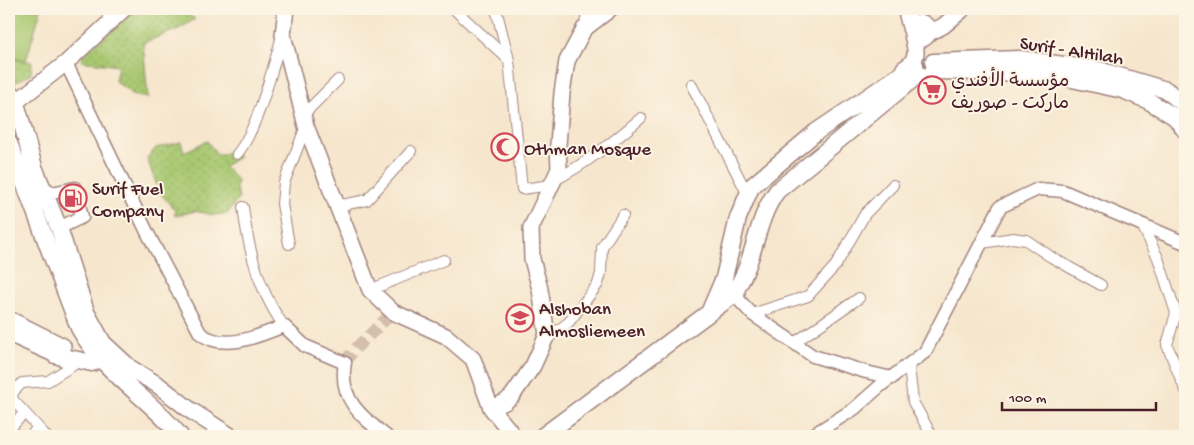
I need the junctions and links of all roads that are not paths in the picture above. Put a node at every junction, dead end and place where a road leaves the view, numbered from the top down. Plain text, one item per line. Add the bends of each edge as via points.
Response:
1 (124, 9) edge
2 (286, 9) edge
3 (454, 9) edge
4 (496, 9) edge
5 (588, 9) edge
6 (610, 9) edge
7 (906, 9) edge
8 (964, 10) edge
9 (108, 16) edge
10 (584, 29) junction
11 (921, 31) edge
12 (282, 35) junction
13 (509, 60) junction
14 (66, 63) junction
15 (931, 65) junction
16 (338, 80) dead end
17 (691, 84) dead end
18 (905, 87) junction
19 (878, 88) junction
20 (11, 98) edge
21 (1185, 105) edge
22 (641, 118) dead end
23 (305, 121) junction
24 (1185, 130) edge
25 (9, 143) edge
26 (411, 151) dead end
27 (237, 154) dead end
28 (36, 175) junction
29 (552, 183) junction
30 (893, 185) dead end
31 (748, 193) junction
32 (336, 206) junction
33 (244, 207) dead end
34 (623, 214) dead end
35 (38, 223) junction
36 (1143, 227) junction
37 (58, 228) junction
38 (982, 243) junction
39 (1185, 243) edge
40 (289, 244) dead end
41 (444, 260) dead end
42 (1101, 284) dead end
43 (739, 285) junction
44 (370, 290) junction
45 (859, 298) dead end
46 (709, 313) junction
47 (752, 314) junction
48 (9, 319) edge
49 (284, 326) junction
50 (9, 334) edge
51 (546, 340) junction
52 (794, 343) junction
53 (98, 348) junction
54 (66, 353) junction
55 (910, 366) junction
56 (143, 376) junction
57 (892, 378) junction
58 (125, 385) junction
59 (1185, 389) edge
60 (491, 408) junction
61 (24, 413) junction
62 (9, 430) edge
63 (34, 432) edge
64 (46, 436) edge
65 (180, 436) edge
66 (230, 436) edge
67 (386, 436) edge
68 (514, 436) edge
69 (543, 436) edge
70 (811, 436) edge
71 (932, 436) edge

1 - 9 main road
2 - 12 main road
3 - 13 street
4 - 13 street
5 - 10 street
6 - 10 main road
7 - 11 main road
8 - 11 main road via 943,26
9 - 14 main road
10 - 29 main road via 568,61 559,128 559,169
11 - 15 main road
11 - 15 main road
11 - 19 main road via 913,62
12 - 23 main road
12 - 27 street via 265,91
13 - 29 street via 522,188
14 - 20 main road
14 - 49 street via 147,232 200,333 212,341 223,343 258,336
15 - 18 main road
15 - 18 main road via 942,75 929,83 916,82
15 - 19 main road
15 - 21 main road, Surif - AlHilah via 1020,59 1099,70 1166,90
15 - 24 main road, Surif - AlHilah via 1044,73 1123,90 1176,117
16 - 23 street
17 - 31 street
18 - 43 main road via 777,191 766,206
19 - 31 main road via 816,132 762,176
20 - 28 main road
22 - 29 street via 608,147
23 - 32 main road
23 - 40 street via 284,183 282,204
25 - 35 main road
26 - 32 street via 367,200
28 - 37 main road
28 - 37 street via 52,193 72,189 82,214 80,220
29 - 51 main road via 530,232 532,259 547,329
30 - 47 street via 865,214 836,265 808,296
31 - 46 main road via 738,218 724,278
32 - 44 main road
33 - 49 street via 247,238 262,287
34 - 51 street via 602,247 598,284 569,322
35 - 37 main road via 49,231
35 - 53 main road via 78,328
36 - 38 street via 1063,191 1038,189 1000,207
36 - 39 street
36 - 59 street via 1158,258 1176,313 1167,345
37 - 53 main road
38 - 42 street via 1013,238 1026,240
38 - 55 street via 925,352
41 - 44 street
43 - 46 main road via 729,298
43 - 47 street via 738,299
44 - 60 main road via 393,312 446,336 473,359
45 - 52 street
46 - 69 main road
47 - 52 street
48 - 54 main road
49 - 67 street via 305,346 345,363 352,405 359,415
50 - 54 main road
51 - 60 main road via 512,396
52 - 57 street via 813,356
53 - 54 main road via 82,347
53 - 56 main road
53 - 58 main road
54 - 58 main road
54 - 61 street via 68,370 48,381 17,386 12,399
55 - 57 street
55 - 71 street via 914,402
56 - 58 main road via 128,377
56 - 66 main road
57 - 70 street via 854,409
58 - 65 main road via 164,416
60 - 68 main road
61 - 62 street
61 - 63 street
63 - 64 street

